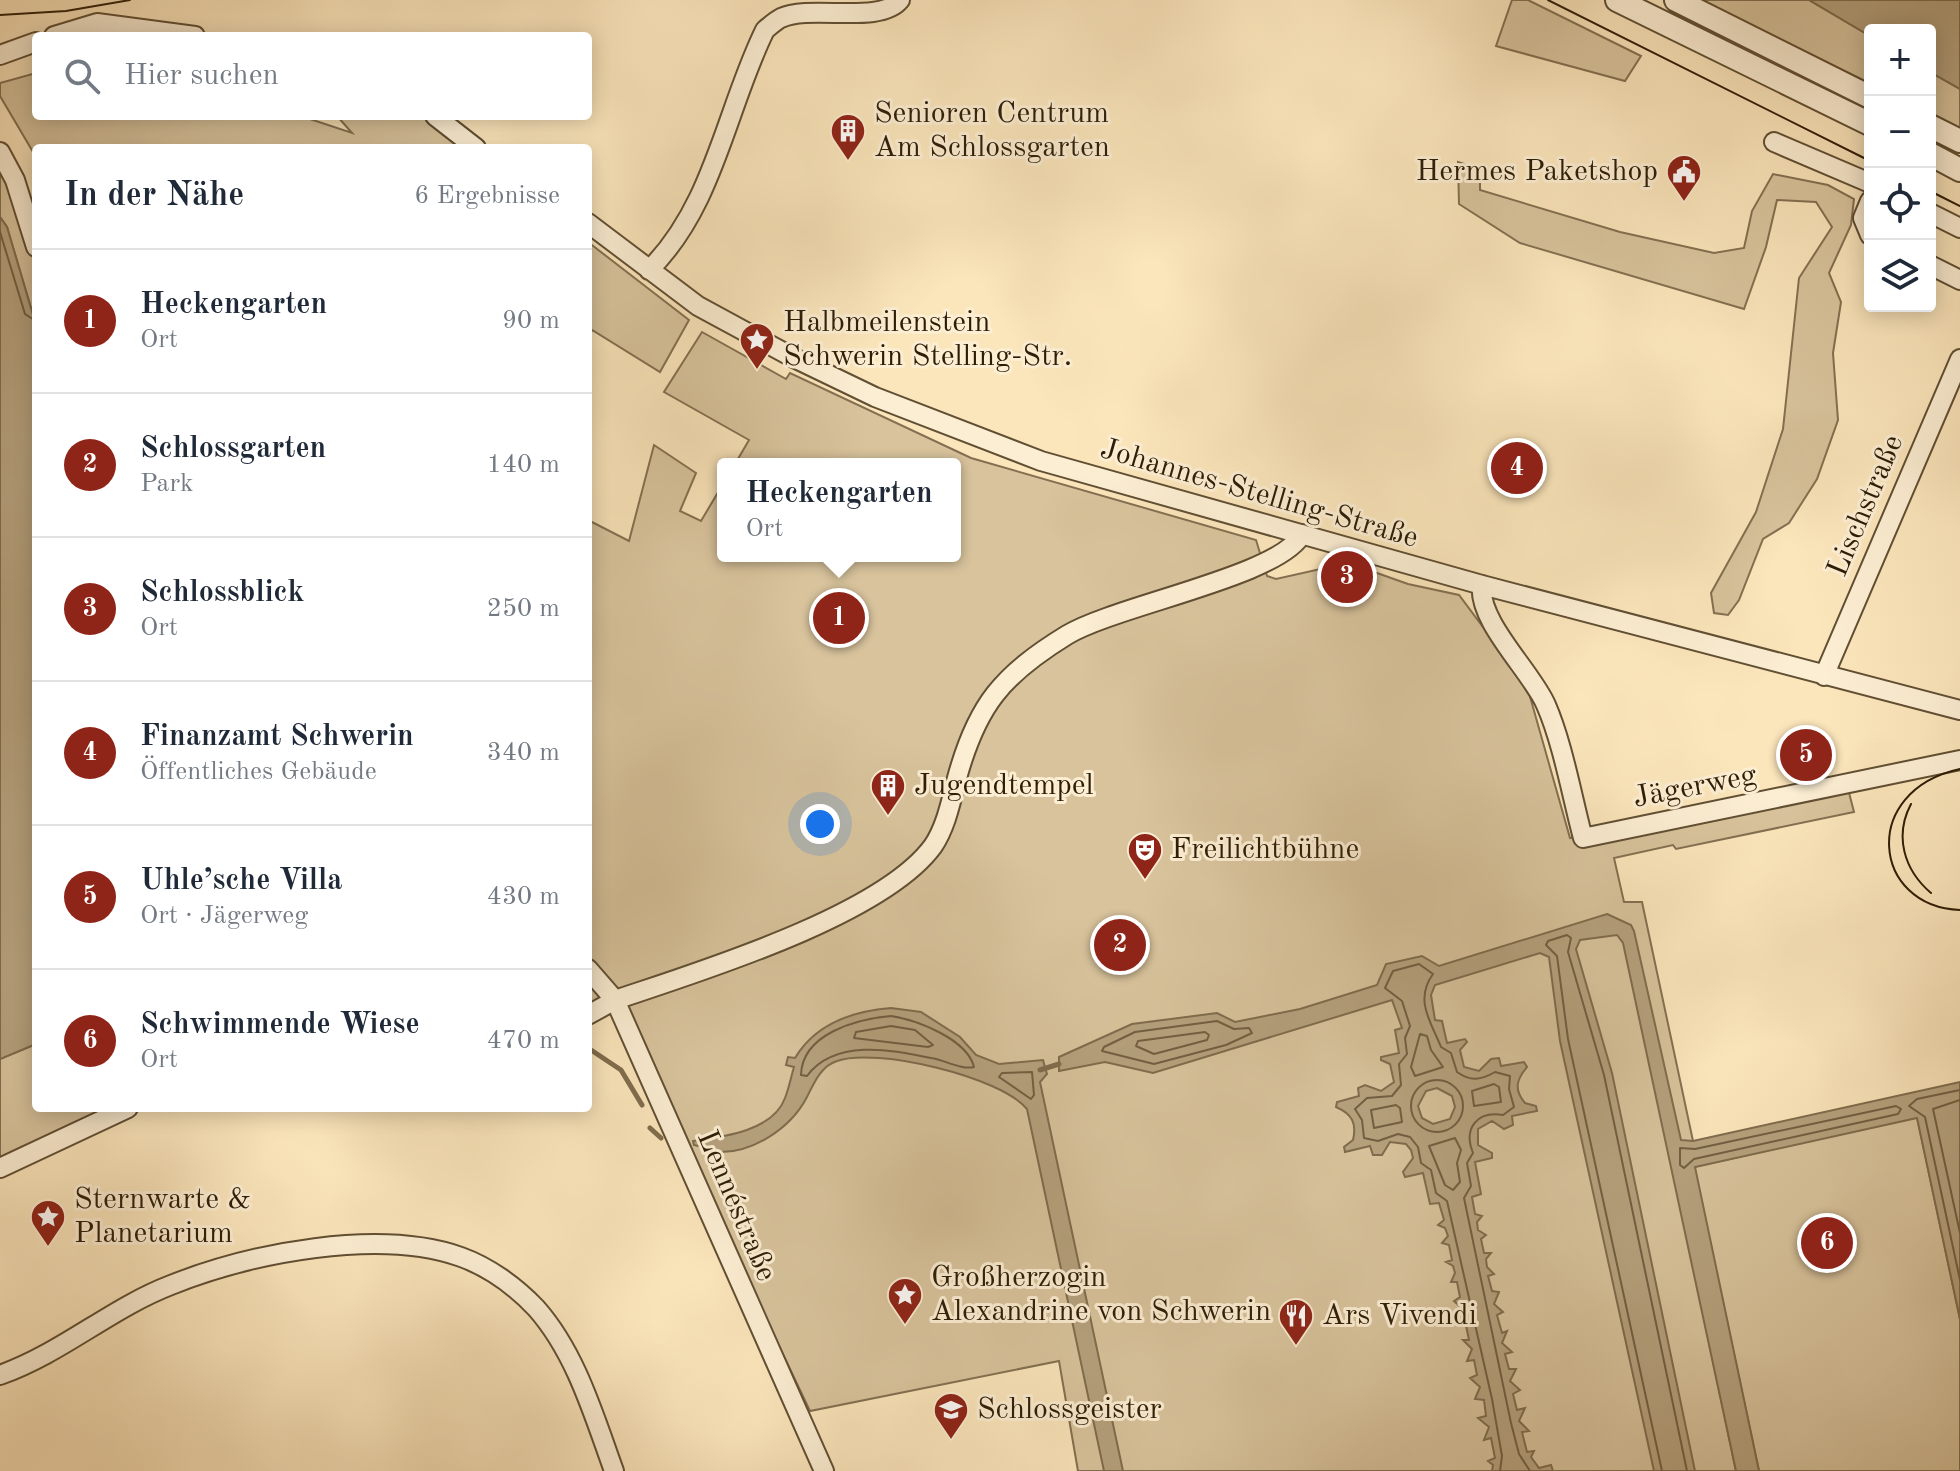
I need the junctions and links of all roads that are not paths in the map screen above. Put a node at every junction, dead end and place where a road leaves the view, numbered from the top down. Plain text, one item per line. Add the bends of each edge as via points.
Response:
1 (900, 0) edge
2 (1617, 0) edge
3 (1676, 0) edge
4 (67, 32) edge
5 (165, 32) edge
6 (32, 43) edge
7 (0, 55) edge
8 (1868, 96) edge
9 (440, 120) edge
10 (1864, 121) edge
11 (1936, 129) edge
12 (1960, 141) edge
13 (1774, 142) dead end
14 (471, 144) edge
15 (0, 152) edge
16 (1936, 157) edge
17 (1960, 170) edge
18 (1864, 180) edge
19 (1936, 216) edge
20 (592, 226) edge
21 (1960, 228) edge
22 (32, 234) edge
23 (1936, 268) edge
24 (649, 270) junction
25 (1960, 280) edge
26 (1960, 359) edge
27 (1302, 534) junction
28 (1482, 585) junction
29 (1824, 676) junction
30 (1960, 710) edge
31 (1960, 760) edge
32 (592, 974) edge
33 (615, 1000) junction
34 (592, 1013) edge
35 (119, 1112) edge
36 (0, 1168) edge
37 (0, 1375) edge
38 (614, 1471) edge
39 (824, 1471) edge

1 - 24 street via 883,11 799,14 781,18 765,30 701,194 682,230
2 - 10 street
3 - 8 street
4 - 5 street via 97,23
6 - 7 street
9 - 14 street
11 - 12 street
13 - 18 street
15 - 22 street
16 - 17 street
19 - 21 street
20 - 24 street, Johannes-Stelling-Straße
23 - 25 street
24 - 27 street, Johannes-Stelling-Straße via 698,306 794,358 960,431 1099,479
26 - 29 street, Lischstraße
27 - 28 street, Johannes-Stelling-Straße
27 - 33 street via 1296,545 1264,564 1101,618 1038,653 998,688 978,716 934,844 893,883 822,924
28 - 29 street, Johannes-Stelling-Straße
28 - 31 street, Jägerweg via 1491,619 1546,705 1583,838
29 - 30 street, Johannes-Stelling-Straße
32 - 33 street, Lennéstraße
33 - 34 street
33 - 39 street, Lennéstraße
35 - 36 street
37 - 38 street via 58,1350 169,1285 259,1259 361,1244 412,1247 461,1257 502,1279 537,1309 582,1384

